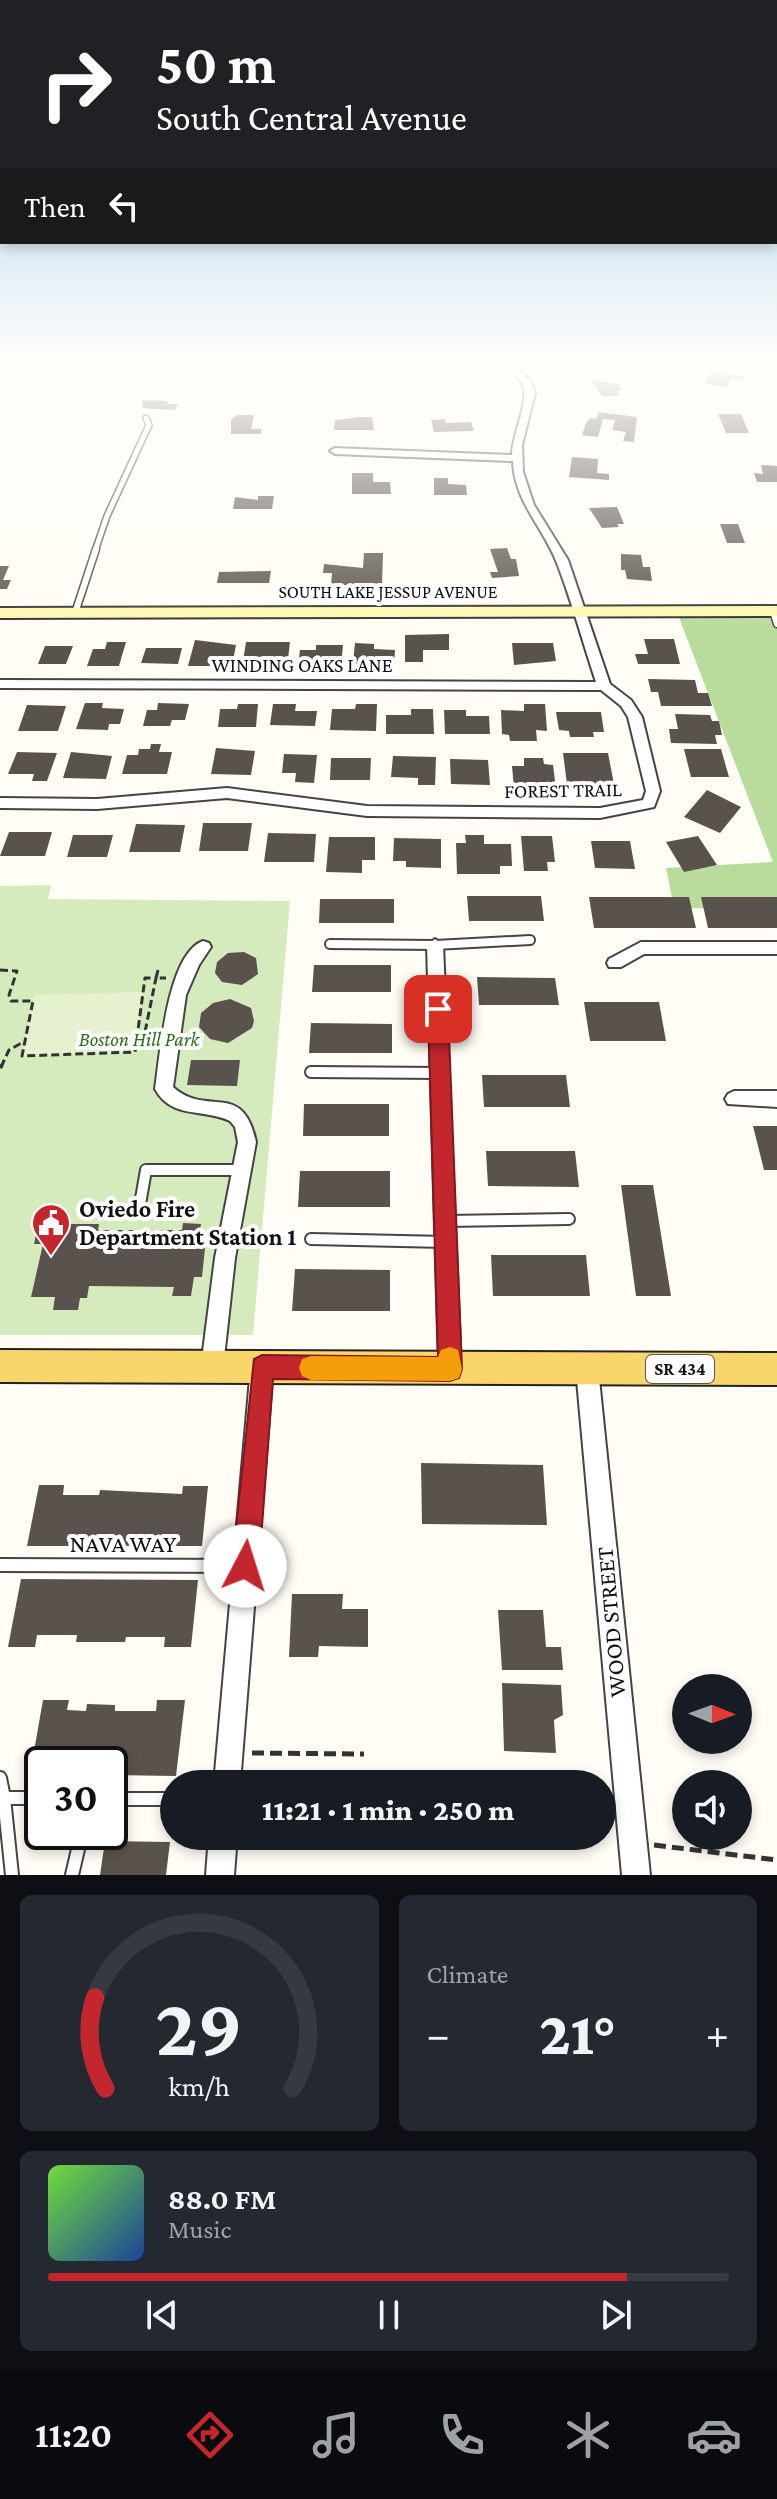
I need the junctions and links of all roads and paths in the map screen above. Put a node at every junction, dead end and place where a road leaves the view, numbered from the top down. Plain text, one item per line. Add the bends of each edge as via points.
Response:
1 (135, 456) edge
2 (452, 456) edge
3 (517, 458) joint
4 (580, 612) junction
5 (0, 613) edge
6 (75, 613) junction
7 (776, 616) edge
8 (0, 684) edge
9 (604, 686) junction
10 (0, 803) edge
11 (530, 940) dead end
12 (330, 944) dead end
13 (435, 945) junction
14 (203, 947) dead end
15 (777, 948) edge
16 (615, 963) dead end
17 (0, 970) edge
18 (9, 995) junction
19 (0, 997) edge
20 (145, 1032) dead end
21 (25, 1041) junction
22 (0, 1068) edge
23 (311, 1072) dead end
24 (441, 1073) junction
25 (734, 1099) dead end
26 (777, 1099) edge
27 (243, 1170) junction
28 (139, 1210) dead end
29 (569, 1219) dead end
30 (446, 1221) junction
31 (311, 1239) dead end
32 (446, 1242) junction
33 (0, 1366) edge
34 (212, 1367) junction
35 (262, 1367) junction
36 (450, 1369) junction
37 (587, 1369) junction
38 (777, 1369) edge
39 (0, 1565) edge
40 (245, 1566) junction
41 (229, 1753) junction
42 (364, 1754) dead end
43 (228, 1770) edge
44 (0, 1778) edge
45 (4, 1798) junction
46 (24, 1798) edge
47 (128, 1799) edge
48 (160, 1799) edge
49 (633, 1842) junction
50 (78, 1850) edge
51 (222, 1850) edge
52 (777, 1860) edge
53 (12, 1875) edge
54 (72, 1875) edge
55 (220, 1875) edge
56 (636, 1875) edge

1 - 6 lane via 107,516
2 - 3 street
3 - 4 street, FOREST TRAIL via 529,505 562,560
4 - 6 street, SOUTH LAKE JESSUP AVENUE
4 - 7 street, SOUTH LAKE JESSUP AVENUE
4 - 9 street, FOREST TRAIL
5 - 6 street, SOUTH LAKE JESSUP AVENUE
8 - 9 street, WINDING OAKS LANE
9 - 10 street, FOREST TRAIL via 626,703 643,742 653,791 649,804 639,808 600,813 367,811 227,793 97,804
11 - 13 lane
12 - 13 lane
13 - 24 street
14 - 27 street via 182,978 164,1089 174,1103 236,1113 246,1125
15 - 16 street via 641,948
17 - 18 path via 17,971
18 - 19 path
18 - 21 path via 11,1001 33,1001
20 - 21 path via 156,978 145,978 135,1052 22,1056
21 - 22 path via 9,1050
23 - 24 lane
24 - 30 street
25 - 26 street
27 - 28 lane via 146,1170
27 - 34 street via 225,1258
29 - 30 lane
30 - 32 street
31 - 32 lane
32 - 36 street
33 - 34 main road, SR 434
34 - 35 main road, SR 434
35 - 36 main road, SR 434
35 - 40 street
36 - 37 main road, SR 434
37 - 38 main road, SR 434
37 - 49 street, WOOD STREET
39 - 40 lane, NAVA WAY
40 - 41 street
41 - 42 path
41 - 43 street
44 - 45 lane
45 - 46 lane
45 - 53 lane
47 - 48 lane
49 - 52 path
49 - 56 street, WOOD STREET
50 - 54 lane
51 - 55 street

